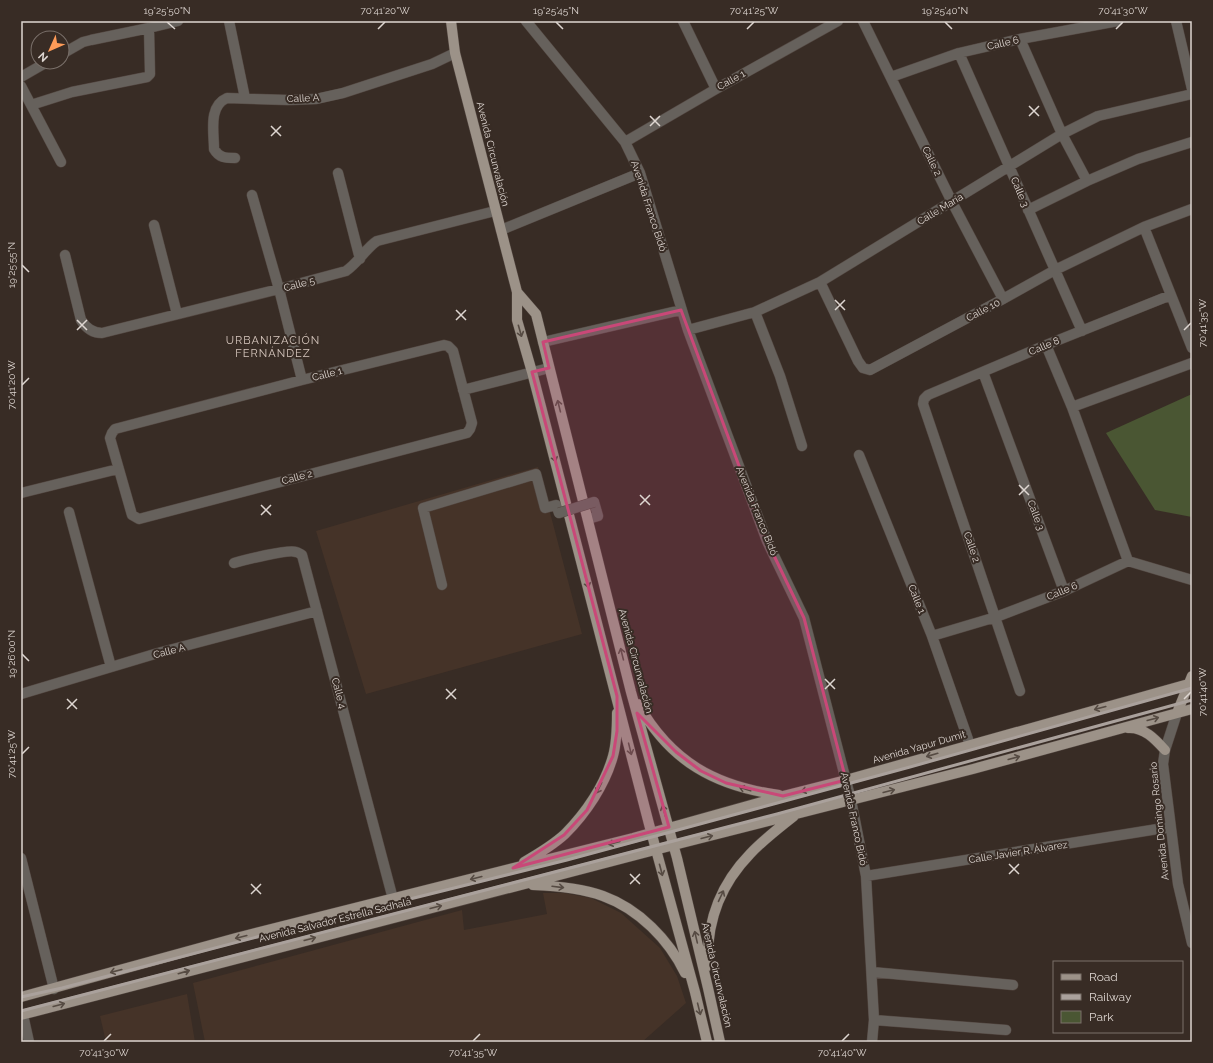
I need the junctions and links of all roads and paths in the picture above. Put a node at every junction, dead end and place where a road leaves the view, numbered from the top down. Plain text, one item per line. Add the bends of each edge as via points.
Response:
1 (178, 21) edge
2 (229, 21) edge
3 (451, 21) edge
4 (526, 21) edge
5 (683, 21) edge
6 (838, 21) edge
7 (863, 21) edge
8 (1118, 21) edge
9 (1176, 21) edge
10 (149, 28) junction
11 (1020, 38) junction
12 (70, 49) edge
13 (455, 53) junction
14 (959, 53) junction
15 (34, 70) edge
16 (21, 77) edge
17 (891, 77) junction
18 (21, 86) edge
19 (716, 88) junction
20 (1192, 89) edge
21 (1192, 94) edge
22 (245, 98) junction
23 (32, 104) junction
24 (1062, 134) junction
25 (625, 142) junction
26 (1192, 142) edge
27 (235, 158) dead end
28 (61, 162) dead end
29 (1009, 167) junction
30 (338, 172) dead end
31 (640, 173) junction
32 (1087, 181) junction
33 (252, 194) dead end
34 (952, 202) junction
35 (1192, 209) edge
36 (1028, 210) junction
37 (495, 211) junction
38 (154, 224) dead end
39 (1144, 228) junction
40 (501, 230) junction
41 (65, 255) dead end
42 (360, 259) junction
43 (1055, 270) junction
44 (820, 282) junction
45 (279, 289) junction
46 (517, 292) junction
47 (1171, 295) junction
48 (1003, 299) junction
49 (682, 310) junction
50 (755, 312) junction
51 (177, 314) junction
52 (688, 330) junction
53 (1082, 331) junction
54 (543, 342) junction
55 (1046, 345) junction
56 (1192, 348) edge
57 (1192, 363) edge
58 (549, 368) junction
59 (532, 372) junction
60 (984, 372) junction
61 (302, 380) junction
62 (463, 390) junction
63 (923, 404) joint
64 (1072, 407) junction
65 (802, 446) dead end
66 (859, 455) dead end
67 (118, 468) junction
68 (21, 493) edge
69 (69, 512) dead end
70 (588, 519) junction
71 (1128, 561) junction
72 (234, 563) dead end
73 (1192, 580) edge
74 (442, 585) dead end
75 (1064, 591) junction
76 (317, 611) junction
77 (996, 618) junction
78 (932, 636) junction
79 (111, 668) junction
80 (1191, 681) edge
81 (1020, 691) dead end
82 (631, 692) junction
83 (21, 694) edge
84 (617, 696) junction
85 (1192, 709) edge
86 (1178, 713) junction
87 (1122, 728) junction
88 (970, 745) junction
89 (1165, 750) junction
90 (846, 780) junction
91 (783, 796) junction
92 (851, 800) junction
93 (796, 814) junction
94 (669, 827) junction
95 (1170, 827) junction
96 (651, 832) junction
97 (674, 845) junction
98 (656, 849) junction
99 (21, 858) edge
100 (513, 868) junction
101 (866, 876) junction
102 (519, 885) junction
103 (392, 899) junction
104 (1187, 904) edge
105 (1192, 944) edge
106 (872, 972) junction
107 (1013, 986) dead end
108 (54, 988) junction
109 (708, 988) junction
110 (695, 992) junction
111 (21, 997) edge
112 (22, 1015) edge
113 (874, 1020) junction
114 (1006, 1030) dead end
115 (29, 1042) edge
116 (707, 1042) edge
117 (720, 1042) edge
118 (872, 1042) edge

1 - 10 street
2 - 22 street
3 - 13 main road, Avenida Circunvalación
4 - 25 street, Avenida Franco Bidó
5 - 19 street
6 - 19 street, Calle 1
7 - 17 street, Calle 2
8 - 11 street, Calle 6
9 - 20 street
10 - 12 street via 83,42
10 - 23 street via 150,74 147,77 72,92
11 - 14 street, Calle 6
11 - 24 street
13 - 22 street, Calle A via 432,64 343,93 316,99
13 - 37 main road, Avenida Circunvalación
14 - 17 street, Calle 6
14 - 29 street, Calle 3
15 - 16 street
17 - 34 street, Calle 2
18 - 23 street
19 - 25 street, Calle 1
21 - 24 street, Calle María via 1098,116
22 - 27 street, Calle A via 222,100 214,112 214,149 221,157
23 - 28 street
24 - 29 street, Calle María
24 - 32 street
25 - 31 street, Avenida Franco Bidó
26 - 32 street via 1138,159
29 - 34 street, Calle María
29 - 36 street, Calle 3
30 - 42 street
31 - 40 street
31 - 49 street, Avenida Franco Bidó
32 - 36 street
33 - 45 street
34 - 44 street, Calle María
34 - 48 street, Calle 2
35 - 39 street, Calle 10
36 - 43 street, Calle 3
37 - 40 main road, Avenida Circunvalación
37 - 42 street, Calle 5 via 377,241
38 - 51 street
39 - 43 street, Calle 10
39 - 47 street
40 - 46 main road, Avenida Circunvalación
41 - 51 street, Calle 5 via 81,320 91,331 102,333
42 - 45 street, Calle 5 via 346,271
43 - 48 street, Calle 10
43 - 53 street, Calle 3
44 - 48 street, Calle 10 via 858,361 863,368 870,370
44 - 50 street, Calle María
45 - 51 street, Calle 5
45 - 61 street
46 - 54 main road, Avenida Circunvalación via 536,314
46 -> 59 main road, Avenida Circunvalación via 517,320
47 - 53 street, Calle 8
47 - 56 street
49 - 52 street, Avenida Franco Bidó
49 - 54 street
50 - 52 street, Calle María
50 - 65 street via 780,376
52 - 90 street, Avenida Franco Bidó via 767,541 804,618
53 - 55 street, Calle 8
54 - 58 main road, Avenida Circunvalación
55 - 60 street, Calle 8
55 - 64 street
57 - 64 street
58 - 59 street
70 -> 58 main road, Avenida Circunvalación
59 - 62 street
59 -> 84 main road, Avenida Circunvalación
60 - 63 street, Calle 8 via 928,395
60 - 75 street, Calle 3
61 - 62 street, Calle 1 via 444,345 453,351
61 - 67 street, Calle 1 via 115,430 110,438
62 - 67 street, Calle 2 via 472,423 467,433 139,519 132,515
63 - 77 street, Calle 2
64 - 71 street
66 - 78 street, Calle 1
67 - 68 street
69 - 79 street
70 - 74 street, bridge via 598,516 594,502 559,513 556,505 545,508 536,474 423,508
82 -> 70 main road, Avenida Circunvalación
71 - 73 street
71 - 75 street, Calle 6
72 - 76 street, Calle 4 via 296,552 302,555
75 - 77 street, Calle 6
76 - 79 street, Calle A
76 - 103 street, Calle 4
77 - 78 street, Calle 6
77 - 81 street, Calle 2
78 - 88 street, Calle 1
79 - 83 street, Calle A
80 - 86 main road, Avenida Domingo Rosario
80 -> 88 main road, Avenida Yapur Dumit
91 -> 82 main road via 753,792 701,771 657,733
94 -> 82 main road, Avenida Circunvalación
84 -> 96 main road, Avenida Circunvalación
84 -> 100 main road via 617,731 613,756 587,810 564,835
85 - 86 main road
87 -> 86 main road
86 - 89 street, Avenida Domingo Rosario
87 - 89 main road via 1143,731
92 -> 87 main road
88 -> 90 main road, Avenida Yapur Dumit
89 - 95 street, Avenida Domingo Rosario via 1163,764
90 -> 91 main road, Avenida Yapur Dumit
90 - 92 street, Avenida Franco Bidó
91 - 94 main road, Avenida Yapur Dumit
92 - 93 main road
92 - 101 street, Avenida Franco Bidó
97 -> 93 main road
109 -> 93 main road via 707,948 712,918 722,892 750,854
94 - 96 main road, Avenida Yapur Dumit
94 - 97 main road, Avenida Circunvalación
95 - 101 street, Calle Javier R. Álvarez
95 - 104 street, Avenida Domingo Rosario via 1178,884
96 - 98 main road, Avenida Circunvalación
96 -> 100 main road, Avenida Salvador Estrella Sadhalá
97 - 98 main road
109 -> 97 main road, Avenida Circunvalación
98 - 102 main road, Avenida Salvador Estrella Sadhalá
98 -> 110 main road, Avenida Circunvalación
99 - 108 street
100 -> 103 main road, Avenida Salvador Estrella Sadhalá
101 - 106 street, Avenida Franco Bidó
102 -> 110 main road via 575,889 604,896 630,910 655,930 677,957
112 -> 102 main road, Avenida Salvador Estrella Sadhalá
103 -> 108 main road, Avenida Salvador Estrella Sadhalá via 236,938
104 - 105 street, Avenida Domingo Rosario
106 - 107 street
106 - 113 street, Avenida Franco Bidó
108 - 111 main road, Avenida Salvador Estrella Sadhalá
109 - 117 main road, Avenida Circunvalación
110 -> 116 main road, Avenida Circunvalación
112 - 115 street
113 - 114 street
113 - 118 street, Avenida Franco Bidó

